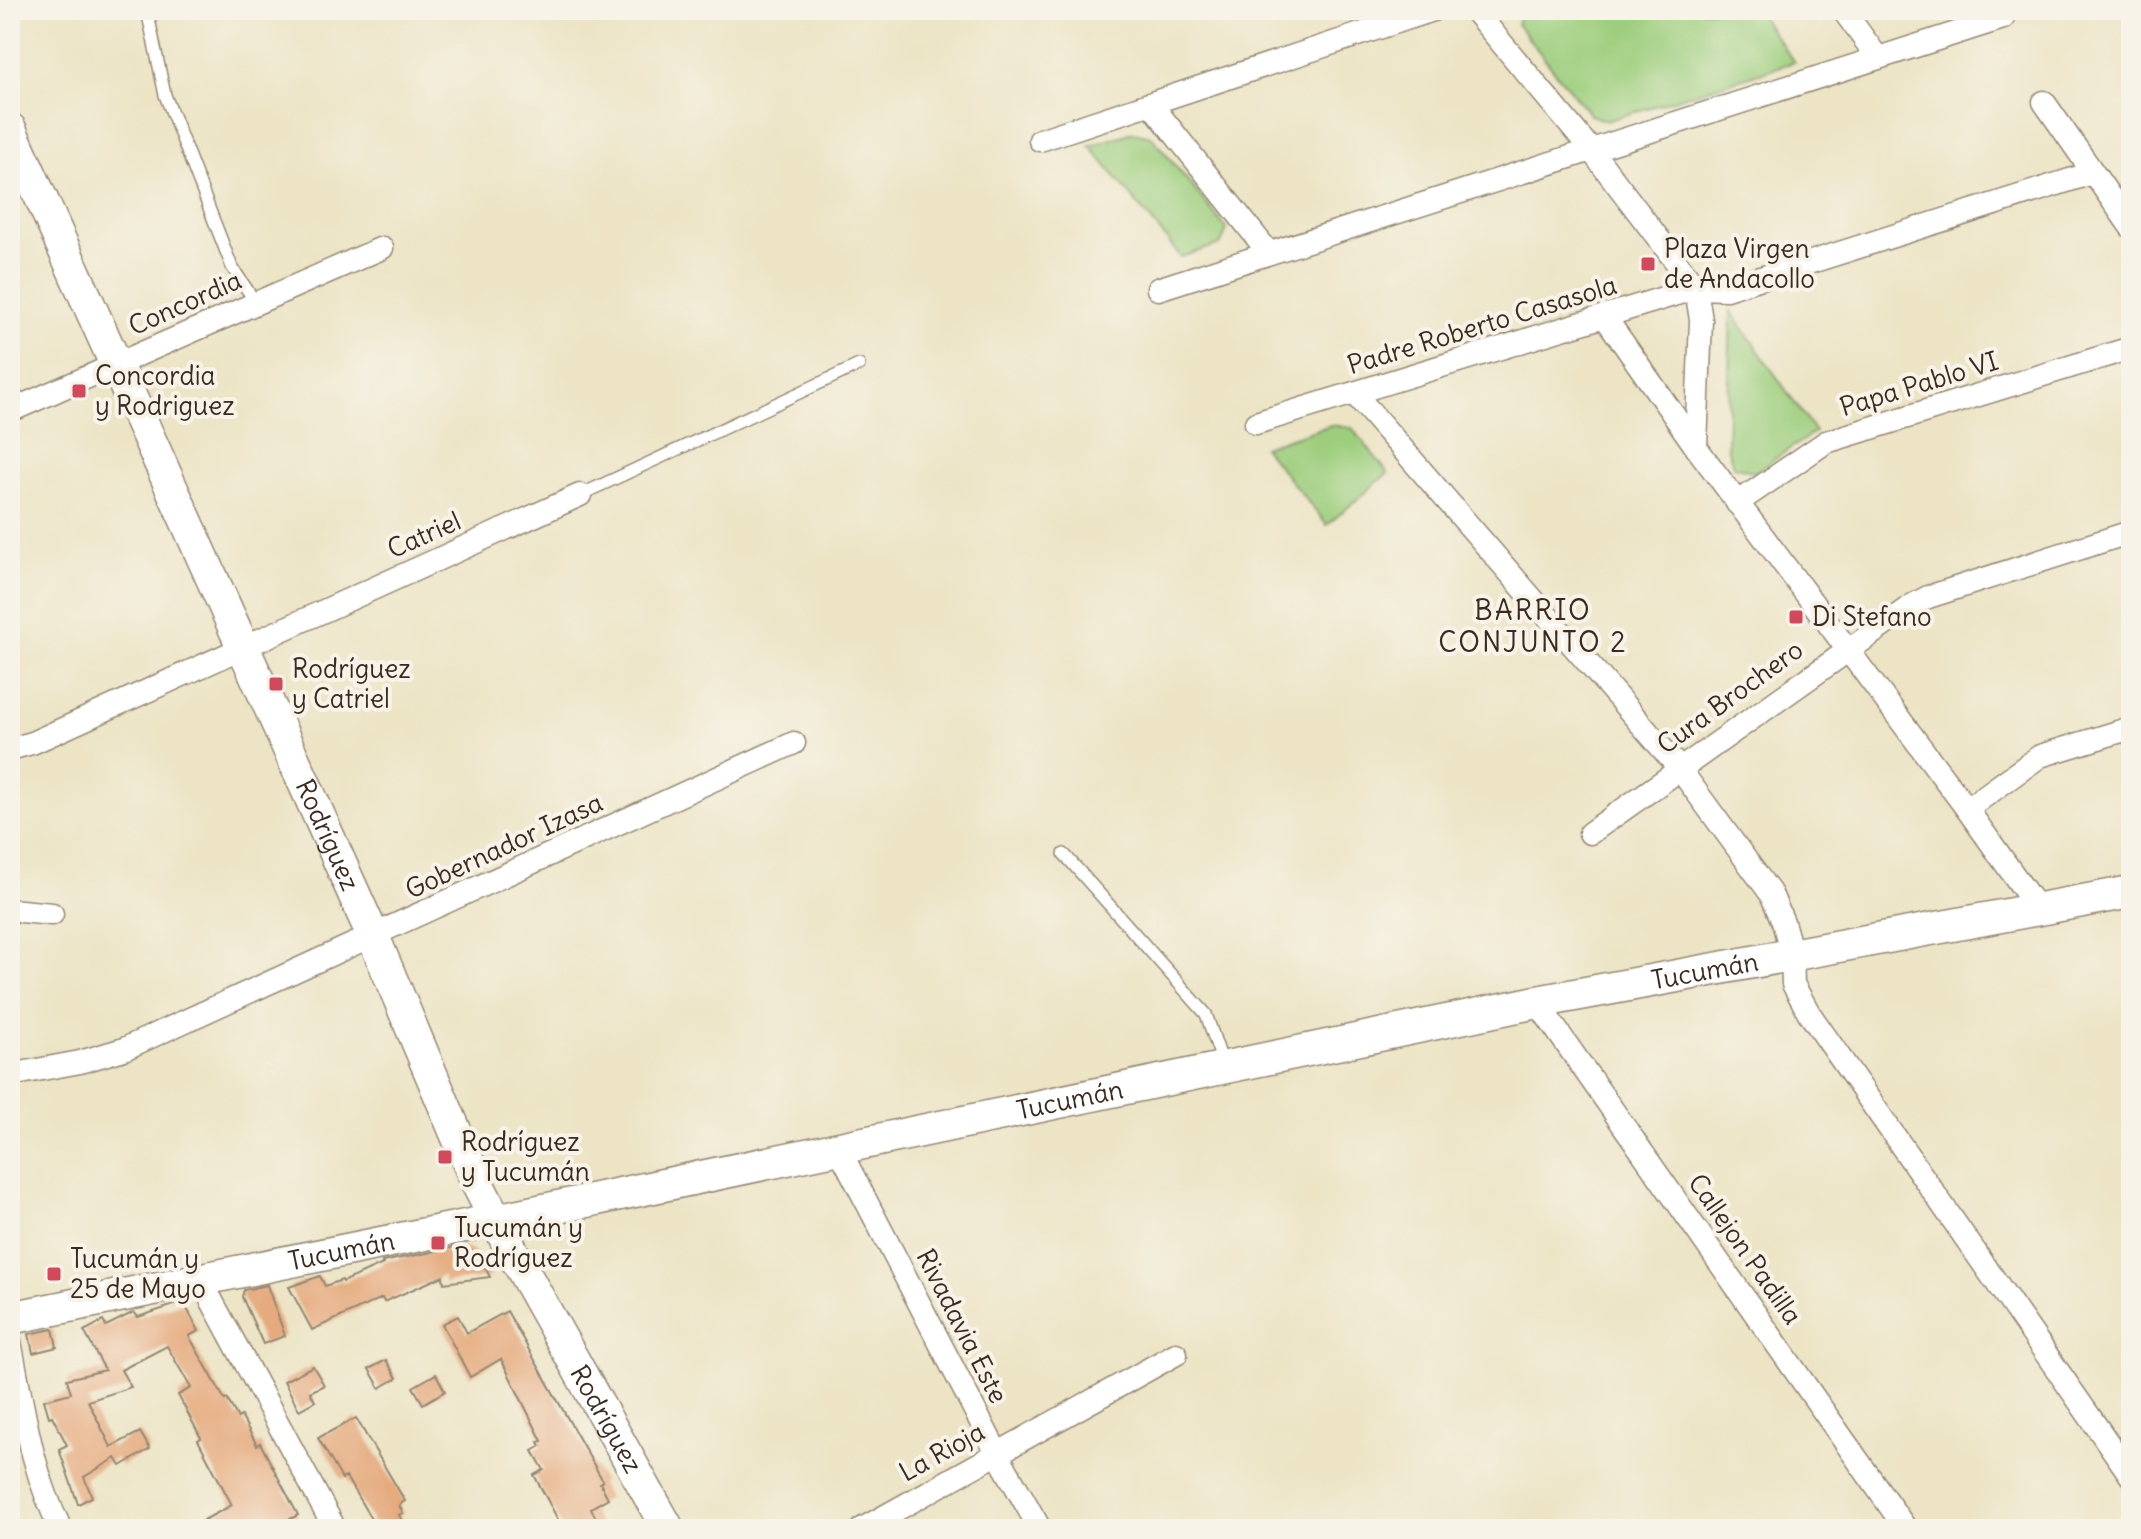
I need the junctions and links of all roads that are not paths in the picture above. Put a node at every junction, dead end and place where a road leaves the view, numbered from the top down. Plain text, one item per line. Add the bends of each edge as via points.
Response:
1 (147, 10) edge
2 (1433, 10) edge
3 (1474, 10) edge
4 (1843, 10) edge
5 (2003, 18) dead end
6 (1878, 58) junction
7 (2044, 102) dead end
8 (1151, 104) junction
9 (10, 129) edge
10 (1040, 140) dead end
11 (1591, 150) junction
12 (18, 170) edge
13 (2092, 173) junction
14 (2131, 227) edge
15 (382, 248) dead end
16 (1269, 253) junction
17 (1696, 288) junction
18 (1158, 289) dead end
19 (256, 303) junction
20 (1605, 317) junction
21 (2131, 348) edge
22 (116, 365) junction
23 (859, 365) dead end
24 (1354, 393) junction
25 (10, 411) edge
26 (1256, 423) dead end
27 (1696, 447) junction
28 (580, 495) joint
29 (1737, 503) junction
30 (2131, 532) edge
31 (243, 648) junction
32 (1845, 650) junction
33 (2131, 728) edge
34 (794, 743) dead end
35 (10, 749) edge
36 (1679, 768) junction
37 (1967, 809) junction
38 (1590, 833) dead end
39 (1064, 854) dead end
40 (2131, 892) edge
41 (2037, 908) junction
42 (10, 910) edge
43 (52, 914) dead end
44 (373, 936) junction
45 (1792, 954) junction
46 (1537, 1002) junction
47 (1223, 1066) junction
48 (10, 1075) edge
49 (838, 1147) junction
50 (496, 1219) junction
51 (200, 1279) junction
52 (10, 1318) edge
53 (10, 1342) edge
54 (1176, 1354) dead end
55 (997, 1453) junction
56 (2131, 1476) edge
57 (61, 1529) edge
58 (335, 1529) edge
59 (668, 1529) edge
60 (862, 1529) edge
61 (1040, 1529) edge
62 (1906, 1529) edge

1 - 19 lane via 165,95 232,267
2 - 8 street
3 - 11 street
4 - 6 street
5 - 6 street
6 - 11 street
7 - 13 street
8 - 10 street
8 - 16 street
9 - 12 main road, Rodríguez
11 - 16 street
11 - 17 street
12 - 22 main road, Rodríguez
13 - 14 street
13 - 17 street, Padre Roberto Casasola via 1726,289
15 - 19 street, Concordia
16 - 18 street
17 - 20 street, Padre Roberto Casasola
17 - 27 street via 1701,320
19 - 22 street, Concordia
20 - 24 street, Padre Roberto Casasola
20 - 27 street
21 - 29 street, Papa Pablo VI via 1826,442
22 - 25 street, Concordia
22 - 31 main road, Rodríguez
23 - 28 lane, Catriel
24 - 26 street, Padre Roberto Casasola
24 - 36 street
27 - 29 street
28 - 31 street, Catriel
29 - 32 street
30 - 32 street, Cura Brochero via 1928,597
31 - 35 street, Catriel
31 - 44 main road, Rodríguez
32 - 36 street, Cura Brochero
32 - 37 street
33 - 37 street via 2040,756
34 - 44 street, Gobernador Izasa
36 - 38 street, Cura Brochero
36 - 45 street via 1771,894
37 - 41 street
39 - 47 lane via 1206,1014
40 - 41 main road, Tucumán
41 - 45 main road, Tucumán
42 - 43 street
44 - 48 street, Gobernador Izasa via 124,1049
44 - 50 main road, Rodríguez
45 - 46 main road, Tucumán
45 - 56 street via 1793,984 1809,1013
46 - 47 main road, Tucumán
46 - 62 street, Callejon Padilla
47 - 49 main road, Tucumán
49 - 50 main road, Tucumán
49 - 55 street, Rivadavia Este
50 - 51 main road, Tucumán
50 - 59 main road, Rodríguez
51 - 52 main road, Tucumán
51 - 58 street
53 - 57 street via 41,1481
54 - 55 street, La Rioja
55 - 60 street, La Rioja
55 - 61 street, Rivadavia Este

